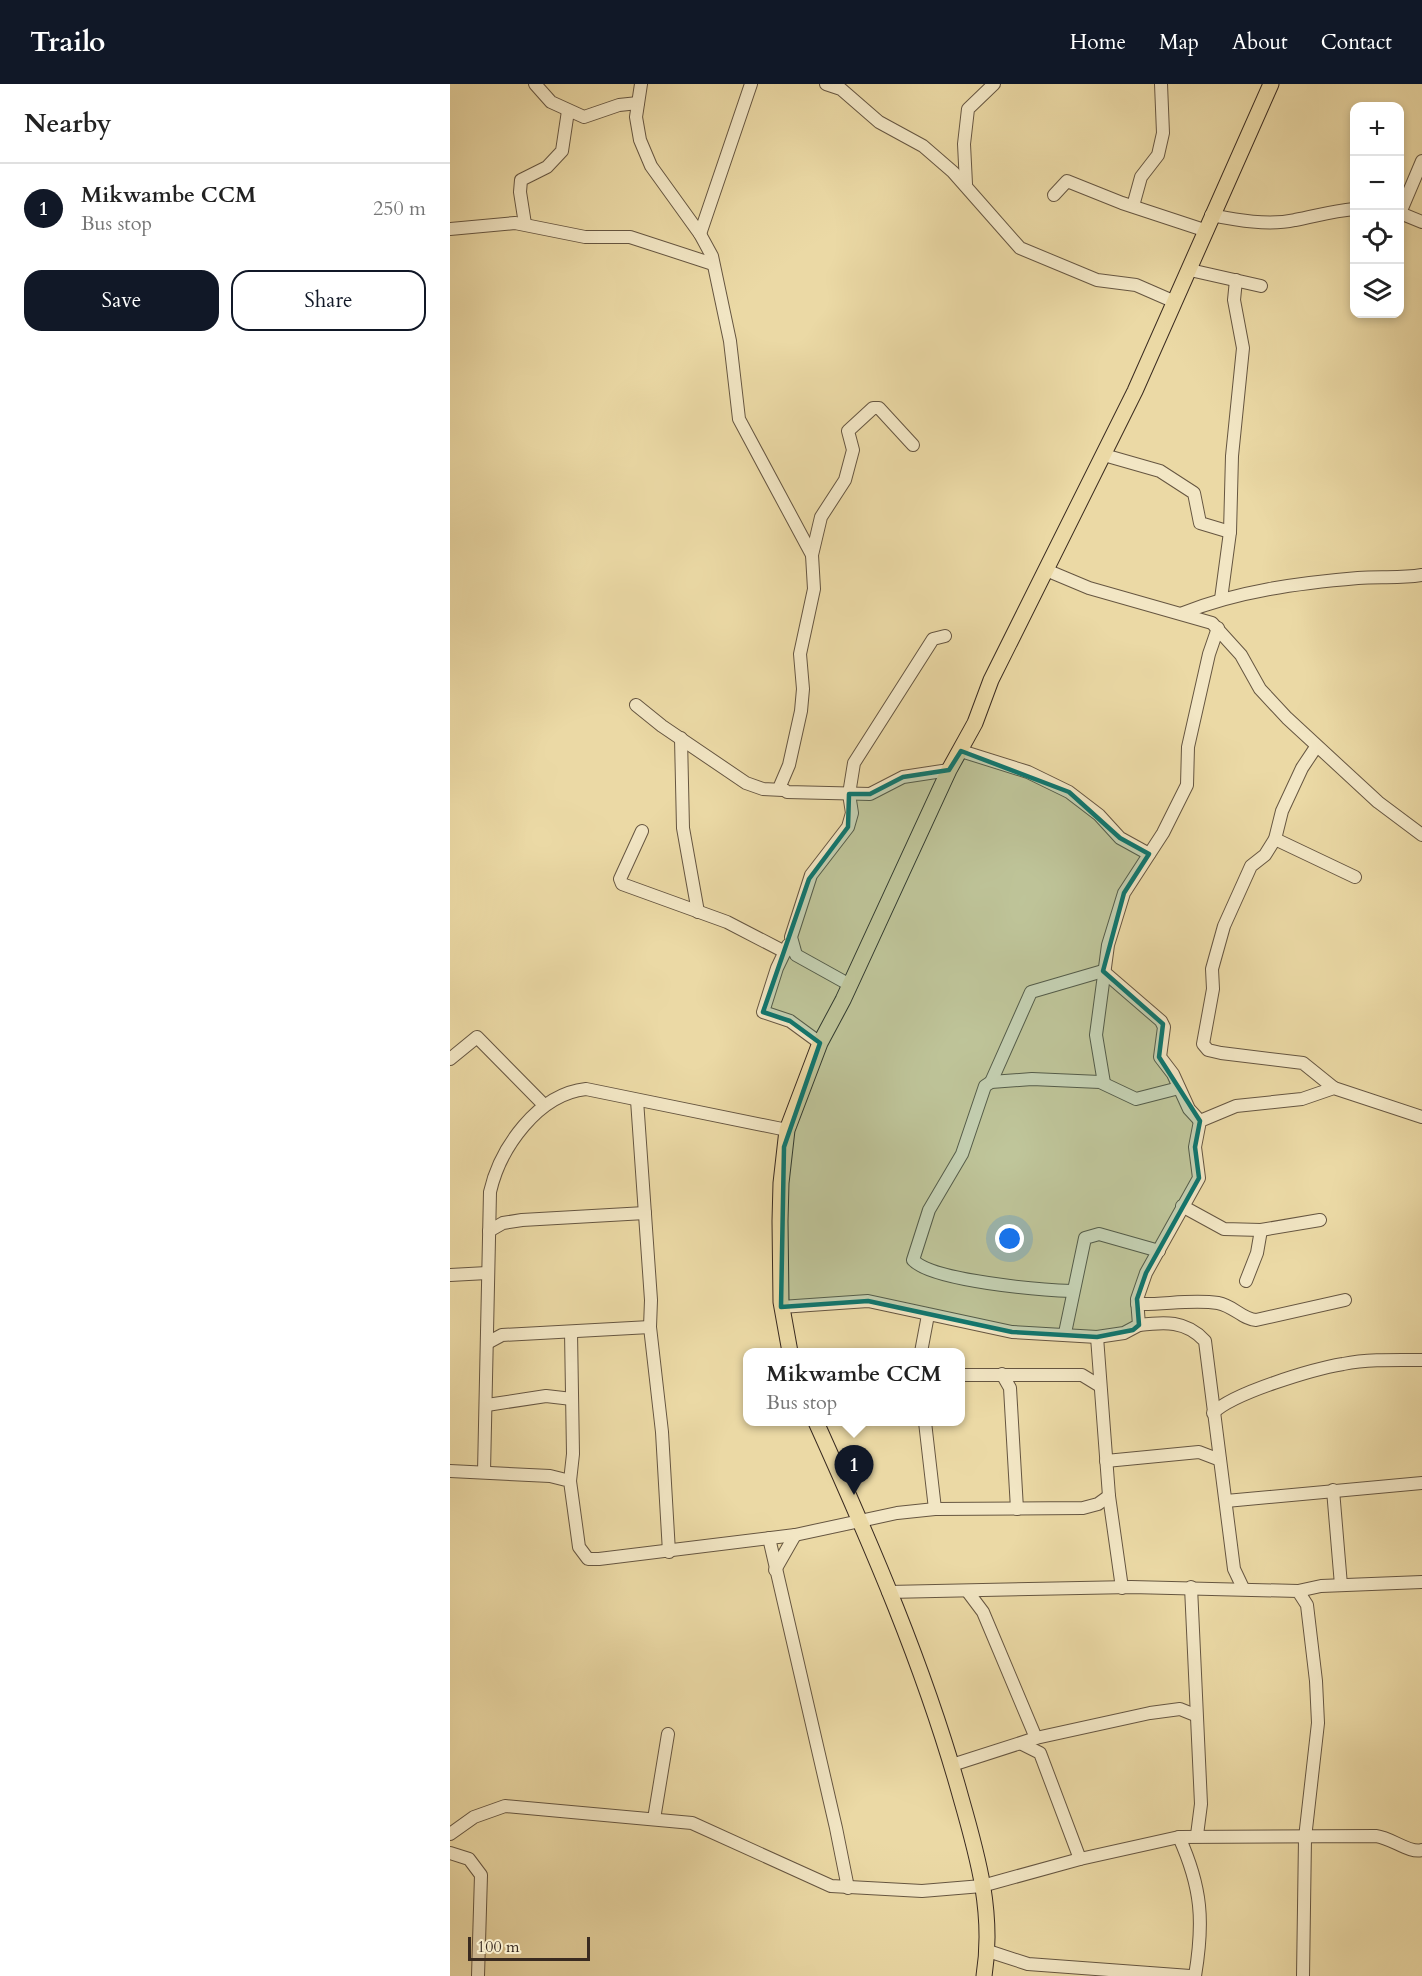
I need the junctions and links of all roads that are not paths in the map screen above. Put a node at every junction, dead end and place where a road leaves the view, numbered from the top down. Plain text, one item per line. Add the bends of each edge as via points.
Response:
1 (535, 84) edge
2 (641, 84) edge
3 (751, 84) edge
4 (826, 84) edge
5 (994, 84) edge
6 (1161, 84) edge
7 (1273, 86) edge
8 (638, 103) junction
9 (568, 111) junction
10 (1422, 161) edge
11 (966, 184) junction
12 (1054, 195) dead end
13 (1132, 207) junction
14 (1350, 209) edge
15 (1401, 210) edge
16 (1211, 215) junction
17 (1404, 215) edge
18 (1422, 222) edge
19 (525, 224) junction
20 (450, 229) edge
21 (1207, 231) junction
22 (700, 234) junction
23 (713, 264) junction
24 (1190, 270) junction
25 (1236, 280) junction
26 (1261, 286) dead end
27 (1175, 302) junction
28 (914, 445) dead end
29 (1104, 455) junction
30 (1230, 532) junction
31 (812, 555) junction
32 (1046, 570) junction
33 (1422, 576) edge
34 (1221, 599) junction
35 (1183, 613) junction
36 (1218, 628) junction
37 (945, 636) dead end
38 (636, 705) dead end
39 (681, 738) junction
40 (1316, 747) junction
41 (961, 751) junction
42 (949, 770) junction
43 (783, 790) junction
44 (849, 794) junction
45 (642, 831) dead end
46 (1422, 836) edge
47 (1275, 840) junction
48 (1149, 854) junction
49 (1355, 878) dead end
50 (698, 912) junction
51 (791, 940) junction
52 (784, 952) junction
53 (1103, 971) junction
54 (850, 985) junction
55 (820, 1043) junction
56 (450, 1059) edge
57 (991, 1082) junction
58 (1104, 1083) junction
59 (1179, 1088) junction
60 (1334, 1088) junction
61 (637, 1100) junction
62 (544, 1105) junction
63 (1422, 1117) edge
64 (1200, 1121) junction
65 (787, 1130) junction
66 (1182, 1206) junction
67 (645, 1213) junction
68 (1320, 1220) dead end
69 (1261, 1230) junction
70 (489, 1231) junction
71 (1159, 1251) junction
72 (487, 1273) junction
73 (450, 1275) edge
74 (1246, 1281) dead end
75 (1072, 1291) junction
76 (1345, 1300) dead end
77 (1137, 1304) junction
78 (782, 1307) junction
79 (928, 1315) junction
80 (489, 1325) junction
81 (1139, 1325) junction
82 (651, 1327) junction
83 (571, 1332) junction
84 (1065, 1333) junction
85 (502, 1335) junction
86 (1096, 1337) junction
87 (489, 1342) junction
88 (789, 1348) edge
89 (922, 1348) edge
90 (1422, 1360) edge
91 (1098, 1365) junction
92 (1002, 1374) junction
93 (965, 1375) edge
94 (1082, 1375) junction
95 (1100, 1386) junction
96 (572, 1399) junction
97 (487, 1405) junction
98 (1213, 1413) junction
99 (818, 1426) edge
100 (925, 1426) edge
101 (1216, 1438) junction
102 (1205, 1453) junction
103 (1220, 1460) junction
104 (1106, 1461) junction
105 (450, 1471) edge
106 (484, 1472) junction
107 (570, 1482) junction
108 (1422, 1483) edge
109 (1333, 1490) junction
110 (1109, 1496) junction
111 (1226, 1501) junction
112 (935, 1509) junction
113 (1017, 1509) junction
114 (861, 1522) junction
115 (795, 1535) junction
116 (769, 1538) junction
117 (669, 1552) junction
118 (775, 1570) junction
119 (1422, 1582) edge
120 (1341, 1585) junction
121 (1191, 1587) junction
122 (1122, 1588) junction
123 (1243, 1588) junction
124 (1298, 1591) junction
125 (888, 1592) junction
126 (968, 1592) junction
127 (1194, 1697) junction
128 (1180, 1708) junction
129 (1195, 1715) junction
130 (668, 1734) dead end
131 (1036, 1738) junction
132 (1022, 1744) junction
133 (952, 1765) junction
134 (654, 1819) junction
135 (450, 1834) edge
136 (1197, 1835) junction
137 (1179, 1837) junction
138 (1305, 1838) junction
139 (1417, 1851) edge
140 (450, 1852) edge
141 (1080, 1859) junction
142 (1422, 1860) edge
143 (982, 1886) junction
144 (848, 1888) junction
145 (988, 1951) junction
146 (1119, 1974) edge
147 (478, 1976) edge
148 (984, 1976) edge
149 (1190, 1976) edge
150 (1196, 1976) edge
151 (1303, 1976) edge

1 - 9 street via 551,102
2 - 8 street
3 - 22 street
4 - 11 street via 841,89 879,122 923,146
5 - 11 street via 968,109 964,144
6 - 13 street via 1163,133 1158,155 1141,177
7 - 16 main road
8 - 9 street via 619,105 589,117
8 - 22 street via 640,140 651,166
9 - 19 street via 562,151 547,167 521,180
10 - 15 street
11 - 27 street via 1020,248 1097,280 1136,285
12 - 13 street via 1067,181
13 - 21 street
14 - 16 street via 1282,221 1243,221
16 - 21 main road
17 - 18 street
19 - 20 street
19 - 23 street via 585,237 630,237
21 - 24 main road
22 - 23 street
23 - 31 street via 730,341 739,419
24 - 25 street
24 - 27 main road
25 - 26 street
25 - 30 street via 1234,300 1243,348 1232,456
27 - 29 main road
28 - 31 street via 876,407 848,431 853,450 845,480 821,517
29 - 30 street via 1164,473 1194,493 1200,523
29 - 32 main road
30 - 34 street
31 - 43 street via 814,589 800,654 801,711 789,765 780,782
32 - 35 street via 1089,588
32 - 41 main road via 991,680
33 - 34 street via 1355,578
34 - 35 street
35 - 36 street
36 - 40 street via 1241,655 1260,689
36 - 48 street via 1188,747 1187,785
37 - 44 street via 933,639 854,763
38 - 39 street
39 - 43 street via 746,783
39 - 50 street via 683,828
40 - 46 street
40 - 47 street via 1282,811
41 - 42 main road
41 - 48 street via 1028,772 1069,792 1099,815 1120,838
42 - 44 street via 903,777 870,794
42 - 54 main road
43 - 44 street
44 - 51 street via 852,813 848,827 811,875
45 - 50 street via 620,879 622,884
47 - 49 street
47 - 60 street via 1251,866 1224,926 1212,969 1213,989 1203,1044 1208,1050 1221,1053 1303,1063
48 - 53 street via 1124,893
50 - 52 street via 728,922
51 - 52 street
51 - 54 street via 794,952 807,963
52 - 55 street via 763,1012 790,1021
53 - 57 street via 1031,992
53 - 58 street via 1096,1040
53 - 59 street via 1161,1021 1164,1027 1160,1057
54 - 55 main road
55 - 65 main road
56 - 62 street via 477,1037
57 - 58 street via 1032,1079
57 - 75 street via 985,1086 962,1154 929,1210 913,1260 926,1267 997,1285
58 - 59 street via 1136,1099
59 - 64 street
60 - 63 street
60 - 64 street via 1302,1099 1236,1106
61 - 62 street via 586,1089 569,1091
61 - 65 street
61 - 67 street
62 - 70 street via 509,1146 494,1174
64 - 66 street via 1195,1147 1199,1178
65 - 78 main road via 780,1184
66 - 69 street via 1224,1228
66 - 71 street
67 - 70 street via 503,1223
67 - 82 street
68 - 69 street
69 - 74 street
70 - 72 street
71 - 75 street via 1105,1235 1090,1235 1085,1238
71 - 77 street via 1146,1273
72 - 73 street
72 - 80 street
75 - 84 street
76 - 77 street via 1256,1320 1250,1320 1232,1306 1216,1303
77 - 81 street
78 - 79 street via 868,1301
78 - 88 main road
79 - 84 street via 1012,1332
79 - 89 street
80 - 85 street
80 - 87 street
81 - 86 street via 1124,1333
81 - 98 street via 1176,1322 1205,1341
82 - 83 street
82 - 117 street
83 - 85 street
83 - 96 street
84 - 86 street
85 - 87 street
86 - 91 street
87 - 97 street
90 - 98 street via 1330,1366 1239,1396
91 - 94 street
91 - 95 street
92 - 93 street
92 - 94 street
92 - 113 street via 1010,1388
94 - 95 street
95 - 104 street
96 - 97 street via 546,1396
96 - 107 street
97 - 106 street
98 - 101 street
99 - 114 main road
100 - 112 street
101 - 102 street
101 - 103 street
102 - 103 street
102 - 104 street
103 - 111 street
104 - 110 street
105 - 106 street
106 - 107 street via 550,1476
107 - 117 street via 579,1547 588,1559
108 - 109 street
109 - 111 street
109 - 120 street
110 - 113 street via 1083,1508
110 - 122 street
111 - 123 street via 1234,1569
112 - 113 street
112 - 114 street
114 - 115 street
114 - 125 main road
115 - 116 street
115 - 118 street
116 - 117 street
116 - 118 street
118 - 144 street
119 - 120 street
120 - 124 street
121 - 122 street
121 - 123 street
121 - 127 street
122 - 126 street
123 - 124 street
124 - 138 street via 1307,1605 1318,1723
125 - 126 street
125 - 133 main road via 914,1652
126 - 131 street via 982,1612
127 - 128 street
127 - 129 street
128 - 129 street
128 - 131 street
129 - 136 street via 1201,1812
130 - 134 street
131 - 132 street
132 - 133 street
132 - 141 street via 1040,1753
133 - 143 main road via 980,1864
134 - 135 street via 505,1806 474,1816
134 - 144 street via 693,1823 802,1875
136 - 137 street
136 - 138 street
137 - 141 street
137 - 150 street via 1200,1907 1202,1927
138 - 139 street via 1388,1838
138 - 151 street
139 - 142 street
140 - 147 street via 469,1859 481,1875
141 - 143 street
143 - 144 street via 922,1891
143 - 145 main road
145 - 146 street via 1028,1964
145 - 148 main road
146 - 149 street

